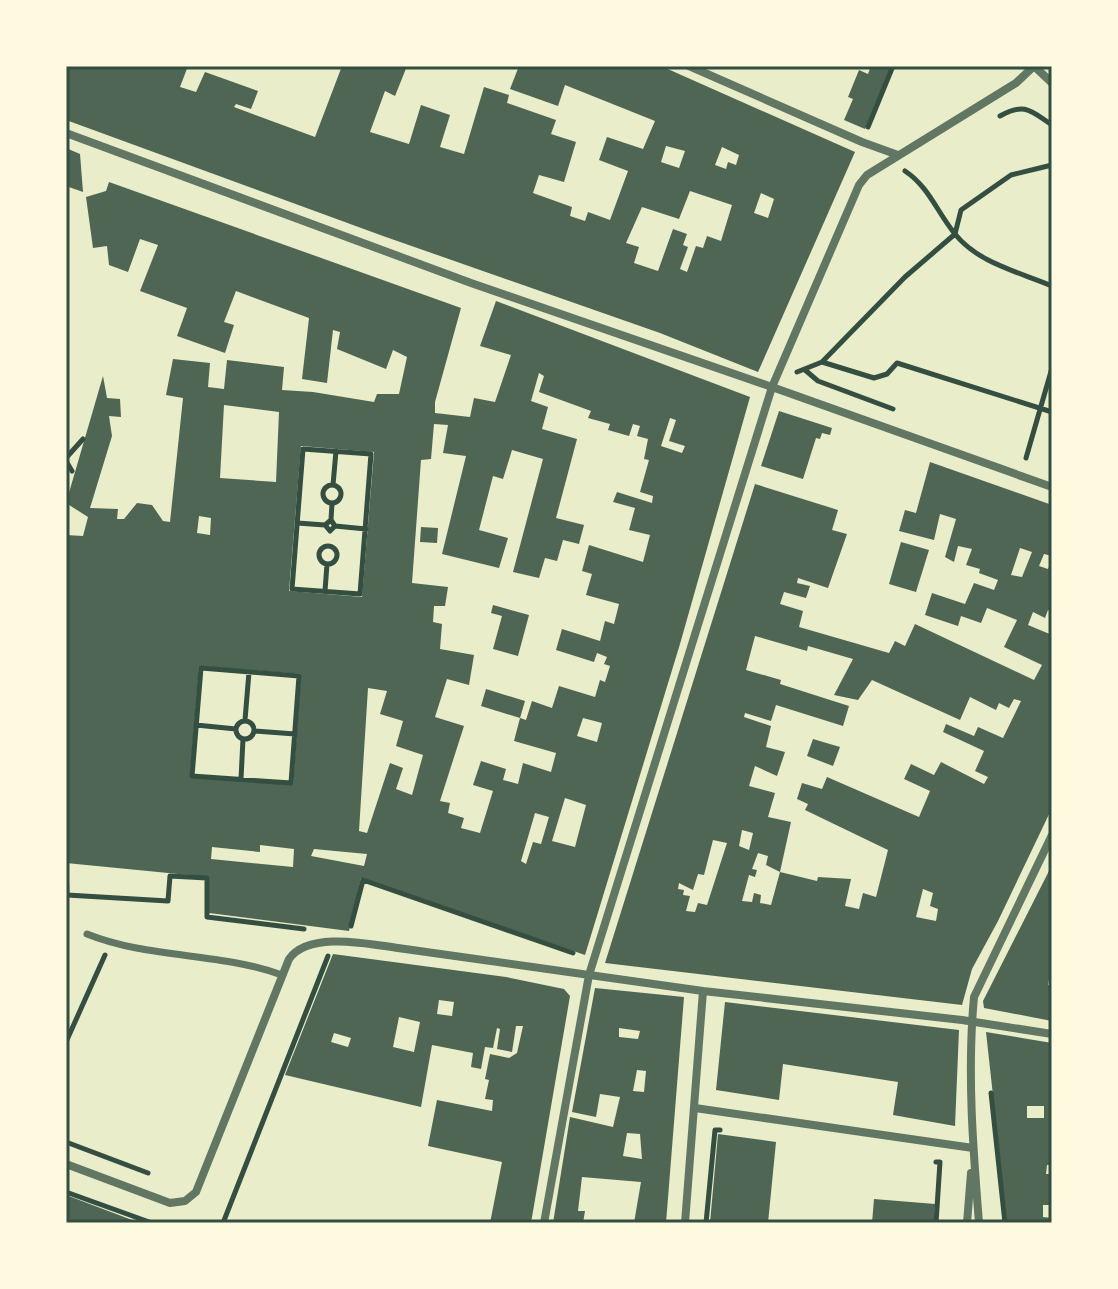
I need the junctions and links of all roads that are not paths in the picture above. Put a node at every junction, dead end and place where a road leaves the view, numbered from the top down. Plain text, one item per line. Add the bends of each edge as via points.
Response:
1 (689, 66) edge
2 (1034, 66) edge
3 (1052, 83) edge
4 (66, 133) edge
5 (898, 155) junction
6 (772, 387) junction
7 (1052, 487) edge
8 (1052, 835) edge
9 (87, 934) dead end
10 (282, 975) junction
11 (589, 975) junction
12 (703, 991) junction
13 (972, 1021) junction
14 (1052, 1034) edge
15 (695, 1108) junction
16 (973, 1148) junction
17 (66, 1164) edge
18 (544, 1223) edge
19 (685, 1223) edge
20 (967, 1223) edge
21 (979, 1223) edge

1 - 5 street
2 - 3 street
2 - 5 street via 1016,83
4 - 6 street via 457,278
5 - 6 street via 859,185
6 - 7 street
6 - 11 street
8 - 13 street via 974,997
9 - 10 street
10 - 11 street via 297,948 334,942
10 - 17 street via 191,1198 170,1203
11 - 12 street
11 - 18 street
12 - 13 street
12 - 15 street
13 - 14 street
13 - 16 street
15 - 16 street
15 - 19 street
16 - 20 street
16 - 21 street

